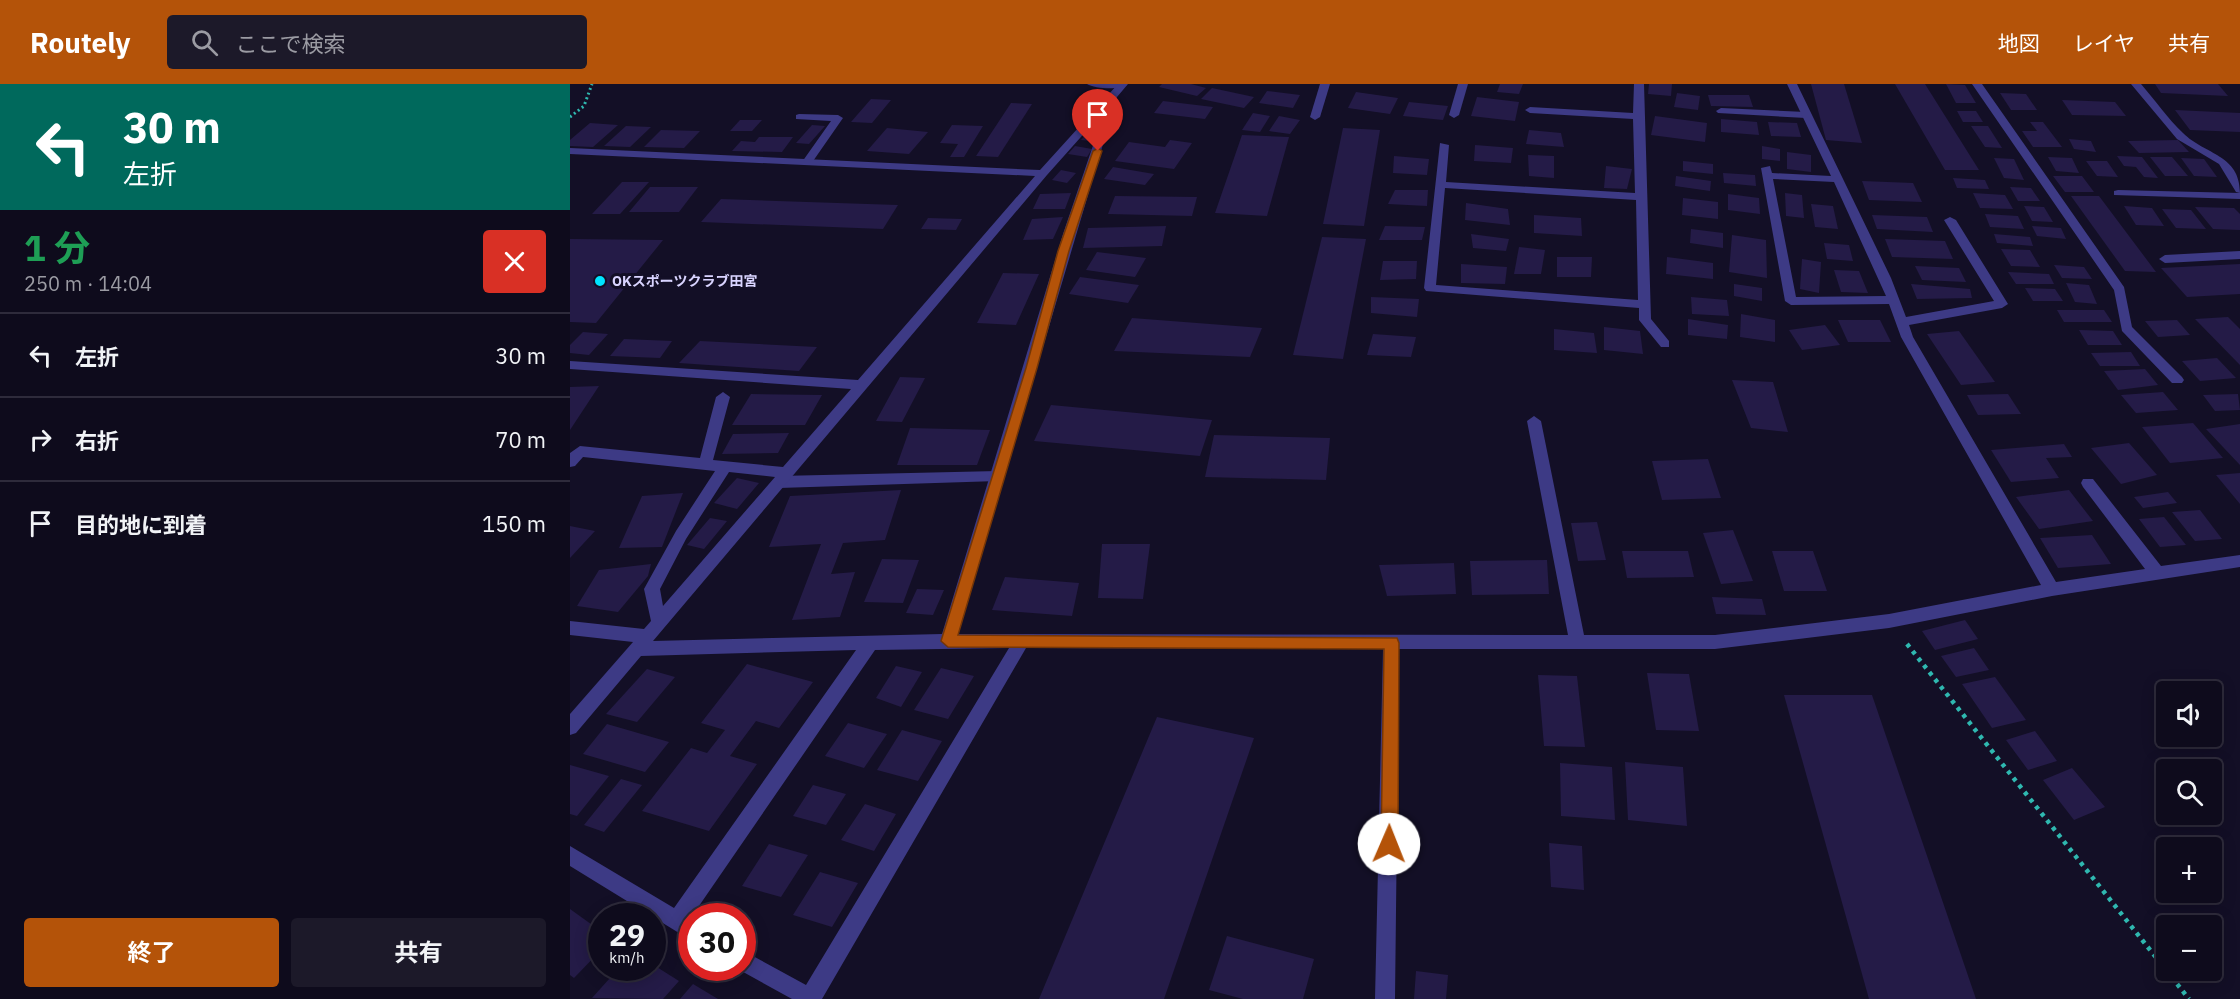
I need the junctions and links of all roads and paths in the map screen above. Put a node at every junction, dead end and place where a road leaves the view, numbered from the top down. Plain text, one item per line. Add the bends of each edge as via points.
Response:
1 (592, 84) edge
2 (1092, 84) edge
3 (1325, 84) edge
4 (1463, 84) edge
5 (1640, 84) edge
6 (1792, 84) edge
7 (1977, 84) edge
8 (2136, 84) edge
9 (1120, 88) edge
10 (1530, 110) dead end
11 (1721, 111) dead end
12 (1454, 115) dead end
13 (1806, 115) junction
14 (1638, 116) junction
15 (570, 117) edge
16 (799, 117) dead end
17 (1315, 117) dead end
18 (1444, 144) dead end
19 (570, 151) edge
20 (807, 162) junction
21 (1043, 172) junction
22 (1837, 179) junction
23 (1440, 185) junction
24 (2240, 190) edge
25 (2118, 194) dead end
26 (2240, 196) edge
27 (1643, 197) junction
28 (1950, 220) dead end
29 (2240, 255) edge
30 (2165, 259) dead end
31 (1893, 300) junction
32 (1645, 305) junction
33 (1901, 322) junction
34 (1665, 344) dead end
35 (570, 364) edge
36 (2176, 380) dead end
37 (862, 385) junction
38 (723, 397) dead end
39 (1534, 421) dead end
40 (570, 462) edge
41 (705, 464) junction
42 (726, 466) junction
43 (998, 476) junction
44 (783, 477) junction
45 (2088, 483) dead end
46 (2240, 561) edge
47 (2157, 573) junction
48 (2052, 589) junction
49 (1889, 621) junction
50 (660, 622) junction
51 (570, 628) edge
52 (948, 641) junction
53 (871, 642) junction
54 (1021, 642) junction
55 (1577, 642) junction
56 (642, 643) junction
57 (1391, 643) junction
58 (570, 727) edge
59 (570, 855) edge
60 (700, 903) edge
61 (678, 923) edge
62 (2156, 957) edge
63 (756, 968) edge
64 (2175, 981) edge
65 (811, 998) edge
66 (1385, 999) edge
67 (2189, 999) edge

1 - 15 path via 584,106
2 - 9 street
3 - 17 street
4 - 12 street
5 - 14 street
6 - 13 street
7 - 36 street via 2120,290 2126,328
8 - 24 street via 2181,137 2223,162
9 - 21 street
9 - 43 street via 1064,251
10 - 14 street
11 - 13 street
13 - 22 street
14 - 27 street
16 - 20 street via 838,118
18 - 23 street
19 - 20 street
20 - 21 street
21 - 37 street
22 - 31 street
22 - 31 street via 1767,172 1791,300
23 - 27 street
23 - 32 street via 1431,288
25 - 26 street
27 - 32 street
28 - 33 street via 2002,304
29 - 30 street
31 - 33 street
32 - 34 street via 1645,320
33 - 48 street
35 - 37 street
37 - 44 street
38 - 41 street
39 - 55 street
40 - 41 street via 580,451
41 - 42 street
42 - 44 street
42 - 50 street via 652,589
43 - 44 street
43 - 52 street
44 - 50 street
45 - 47 street
46 - 47 street
47 - 48 street
48 - 49 street
49 - 55 street via 1715,642
49 - 62 path
50 - 56 street
51 - 56 street
52 - 53 street
52 - 54 street
53 - 56 street
53 - 60 street
54 - 57 street
54 - 65 street
55 - 57 street
56 - 58 street
57 - 66 street
59 - 61 street
63 - 65 street
64 - 67 path

